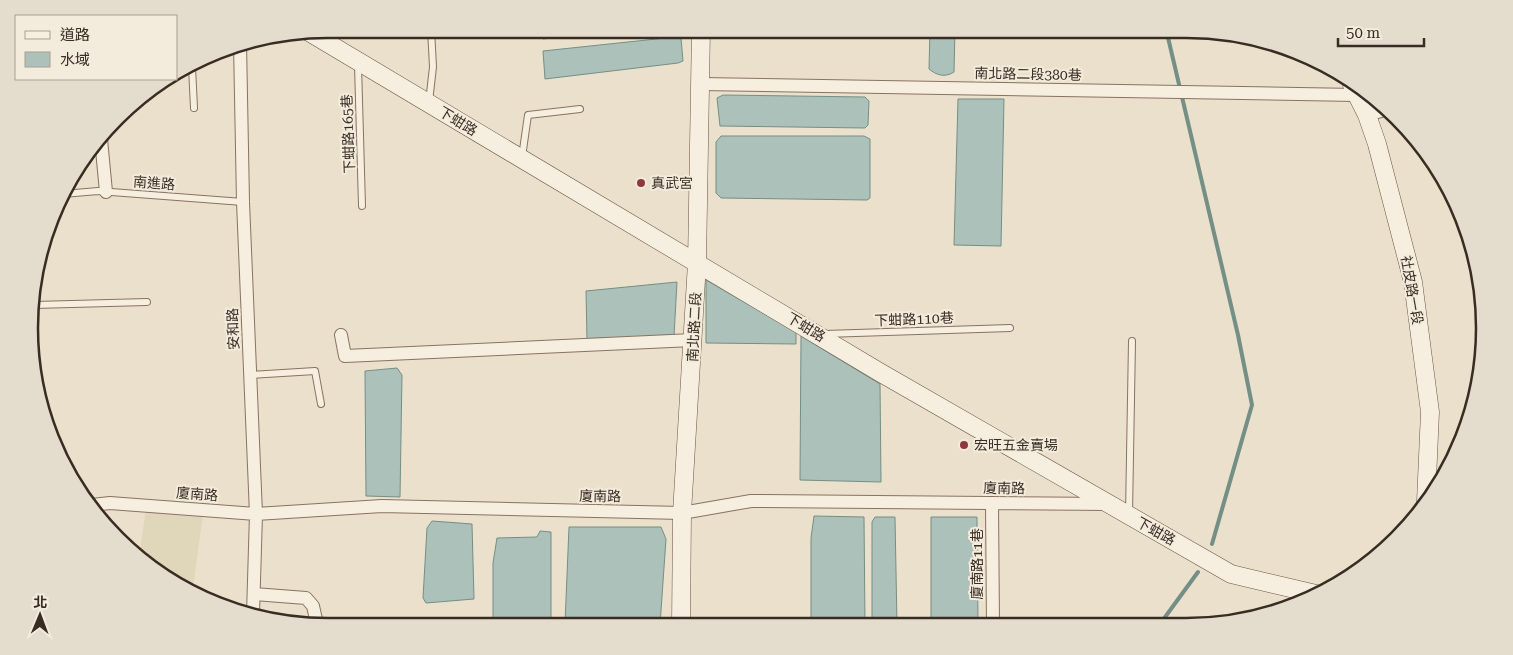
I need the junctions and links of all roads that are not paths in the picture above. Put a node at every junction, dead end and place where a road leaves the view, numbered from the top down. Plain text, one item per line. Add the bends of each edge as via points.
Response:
1 (319, 38) edge
2 (432, 38) edge
3 (701, 38) edge
4 (240, 51) edge
5 (358, 62) junction
6 (192, 71) edge
7 (700, 84) junction
8 (1352, 90) edge
9 (1355, 92) edge
10 (429, 104) junction
11 (194, 108) dead end
12 (580, 109) dead end
13 (1380, 111) edge
14 (1367, 115) junction
15 (102, 145) edge
16 (522, 159) junction
17 (106, 192) junction
18 (70, 194) edge
19 (243, 202) junction
20 (362, 206) dead end
21 (697, 263) junction
22 (147, 302) dead end
23 (38, 305) edge
24 (1010, 328) dead end
25 (341, 335) dead end
26 (819, 335) junction
27 (693, 340) junction
28 (1132, 340) dead end
29 (250, 375) junction
30 (321, 404) dead end
31 (1427, 490) edge
32 (992, 503) junction
33 (97, 504) edge
34 (1108, 504) junction
35 (682, 513) junction
36 (256, 514) junction
37 (1129, 516) junction
38 (1305, 591) edge
39 (254, 594) junction
40 (253, 608) edge
41 (315, 617) edge
42 (681, 618) edge
43 (993, 618) edge

1 - 5 main road, 下蚶路
2 - 10 lane
3 - 7 main road, 南北路二段
4 - 19 street, 安和路
5 - 10 main road, 下蚶路
5 - 20 lane, 下蚶路165巷
6 - 11 lane
7 - 8 street, 南北路二段380巷
7 - 21 main road, 南北路二段
9 - 14 main road, 社皮路一段
10 - 16 main road, 下蚶路
12 - 16 lane via 528,116
13 - 14 street
14 - 31 main road, 社皮路一段 via 1413,282 1430,412
15 - 17 street
16 - 21 main road, 下蚶路
17 - 18 lane, 南進路
17 - 19 lane, 南進路
19 - 29 street, 安和路
21 - 26 main road, 下蚶路
21 - 27 main road, 南北路二段
22 - 23 lane
24 - 26 lane, 下蚶路110巷
25 - 27 street via 345,356
26 - 34 main road, 下蚶路
27 - 35 main road, 南北路二段
28 - 37 lane
29 - 30 lane via 314,371
29 - 36 street, 安和路
32 - 34 street, 廈南路
32 - 35 street, 廈南路 via 751,501
32 - 43 street, 廈南路11巷
33 - 36 street, 廈南路
34 - 37 main road, 下蚶路
35 - 36 street, 廈南路 via 382,506
35 - 42 main road, 南北路二段
36 - 39 street, 安和路
37 - 38 main road, 下蚶路 via 1231,574
39 - 40 street, 安和路
39 - 41 street via 306,598 313,606

